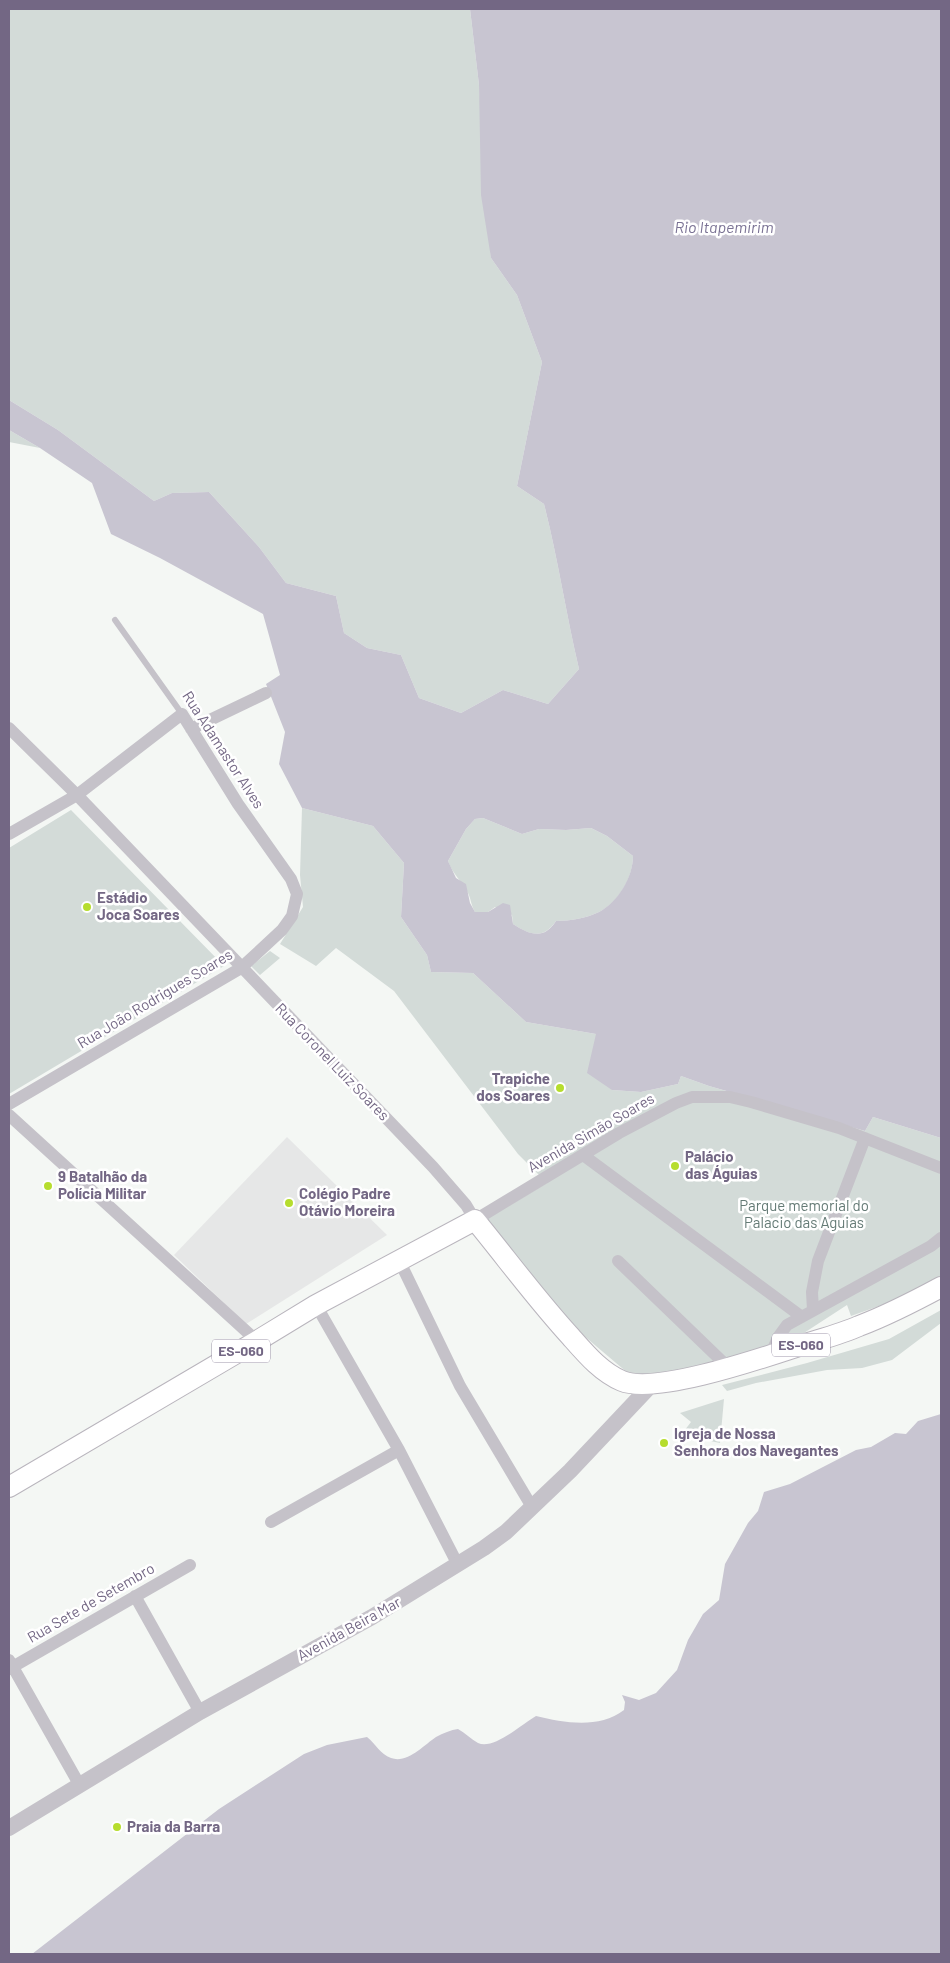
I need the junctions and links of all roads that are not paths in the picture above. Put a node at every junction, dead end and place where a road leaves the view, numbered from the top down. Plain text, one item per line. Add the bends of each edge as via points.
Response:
1 (115, 620) dead end
2 (266, 693) dead end
3 (182, 714) junction
4 (9, 728) edge
5 (191, 729) junction
6 (76, 795) junction
7 (9, 834) edge
8 (296, 901) joint
9 (241, 968) junction
10 (9, 1104) edge
11 (9, 1115) edge
12 (865, 1138) junction
13 (583, 1155) junction
14 (941, 1168) edge
15 (475, 1220) junction
16 (941, 1238) edge
17 (399, 1260) junction
18 (618, 1261) dead end
19 (941, 1287) edge
20 (316, 1305) junction
21 (813, 1310) junction
22 (802, 1317) junction
23 (257, 1341) junction
24 (770, 1355) junction
25 (729, 1368) junction
26 (654, 1383) junction
27 (399, 1450) junction
28 (9, 1487) edge
29 (532, 1507) junction
30 (271, 1522) dead end
31 (190, 1565) dead end
32 (458, 1565) junction
33 (135, 1596) junction
34 (10, 1665) edge
35 (200, 1712) junction
36 (79, 1784) junction
37 (9, 1828) edge

1 - 3 lane, Rua Adamastor Alves
2 - 5 street
3 - 5 street, Rua Adamastor Alves
3 - 6 street
4 - 6 street, Rua Coronel Luiz Soares
5 - 8 street, Rua Adamastor Alves via 238,804 287,872 295,887
6 - 7 street
6 - 9 street, Rua Coronel Luiz Soares
8 - 9 street, Rua João Rodrigues Soares via 288,922
9 - 10 street, Rua João Rodrigues Soares
9 - 15 street, Rua Coronel Luiz Soares via 433,1167
11 - 23 street
12 - 13 street, Avenida Simão Soares via 730,1097 692,1097 619,1133
12 - 14 street, Avenida Simão Soares
12 - 21 street via 818,1261 812,1292
13 - 15 street, Avenida Simão Soares
13 - 22 street
15 - 17 main road, ES-060
15 - 26 main road, Rua Coronel Luiz Soares / ES-060 via 588,1357 623,1382
16 - 21 street
17 - 20 main road, ES-060
17 - 29 street via 460,1386
18 - 25 street
19 - 24 main road, ES-060 via 859,1326
20 - 23 main road, ES-060
20 - 27 street
21 - 22 street
22 - 24 street via 787,1325
23 - 28 main road, ES-060
24 - 25 main road, ES-060
25 - 26 main road, ES-060
26 - 29 street, Avenida Beira Mar
27 - 30 street
27 - 32 street
29 - 32 street, Avenida Beira Mar via 506,1532
31 - 33 street, Rua Sete de Setembro
32 - 35 street, Avenida Beira Mar via 372,1617
33 - 34 street, Rua Sete de Setembro
33 - 35 street
34 - 36 street
35 - 36 street, Avenida Beira Mar
36 - 37 street, Avenida Beira Mar

